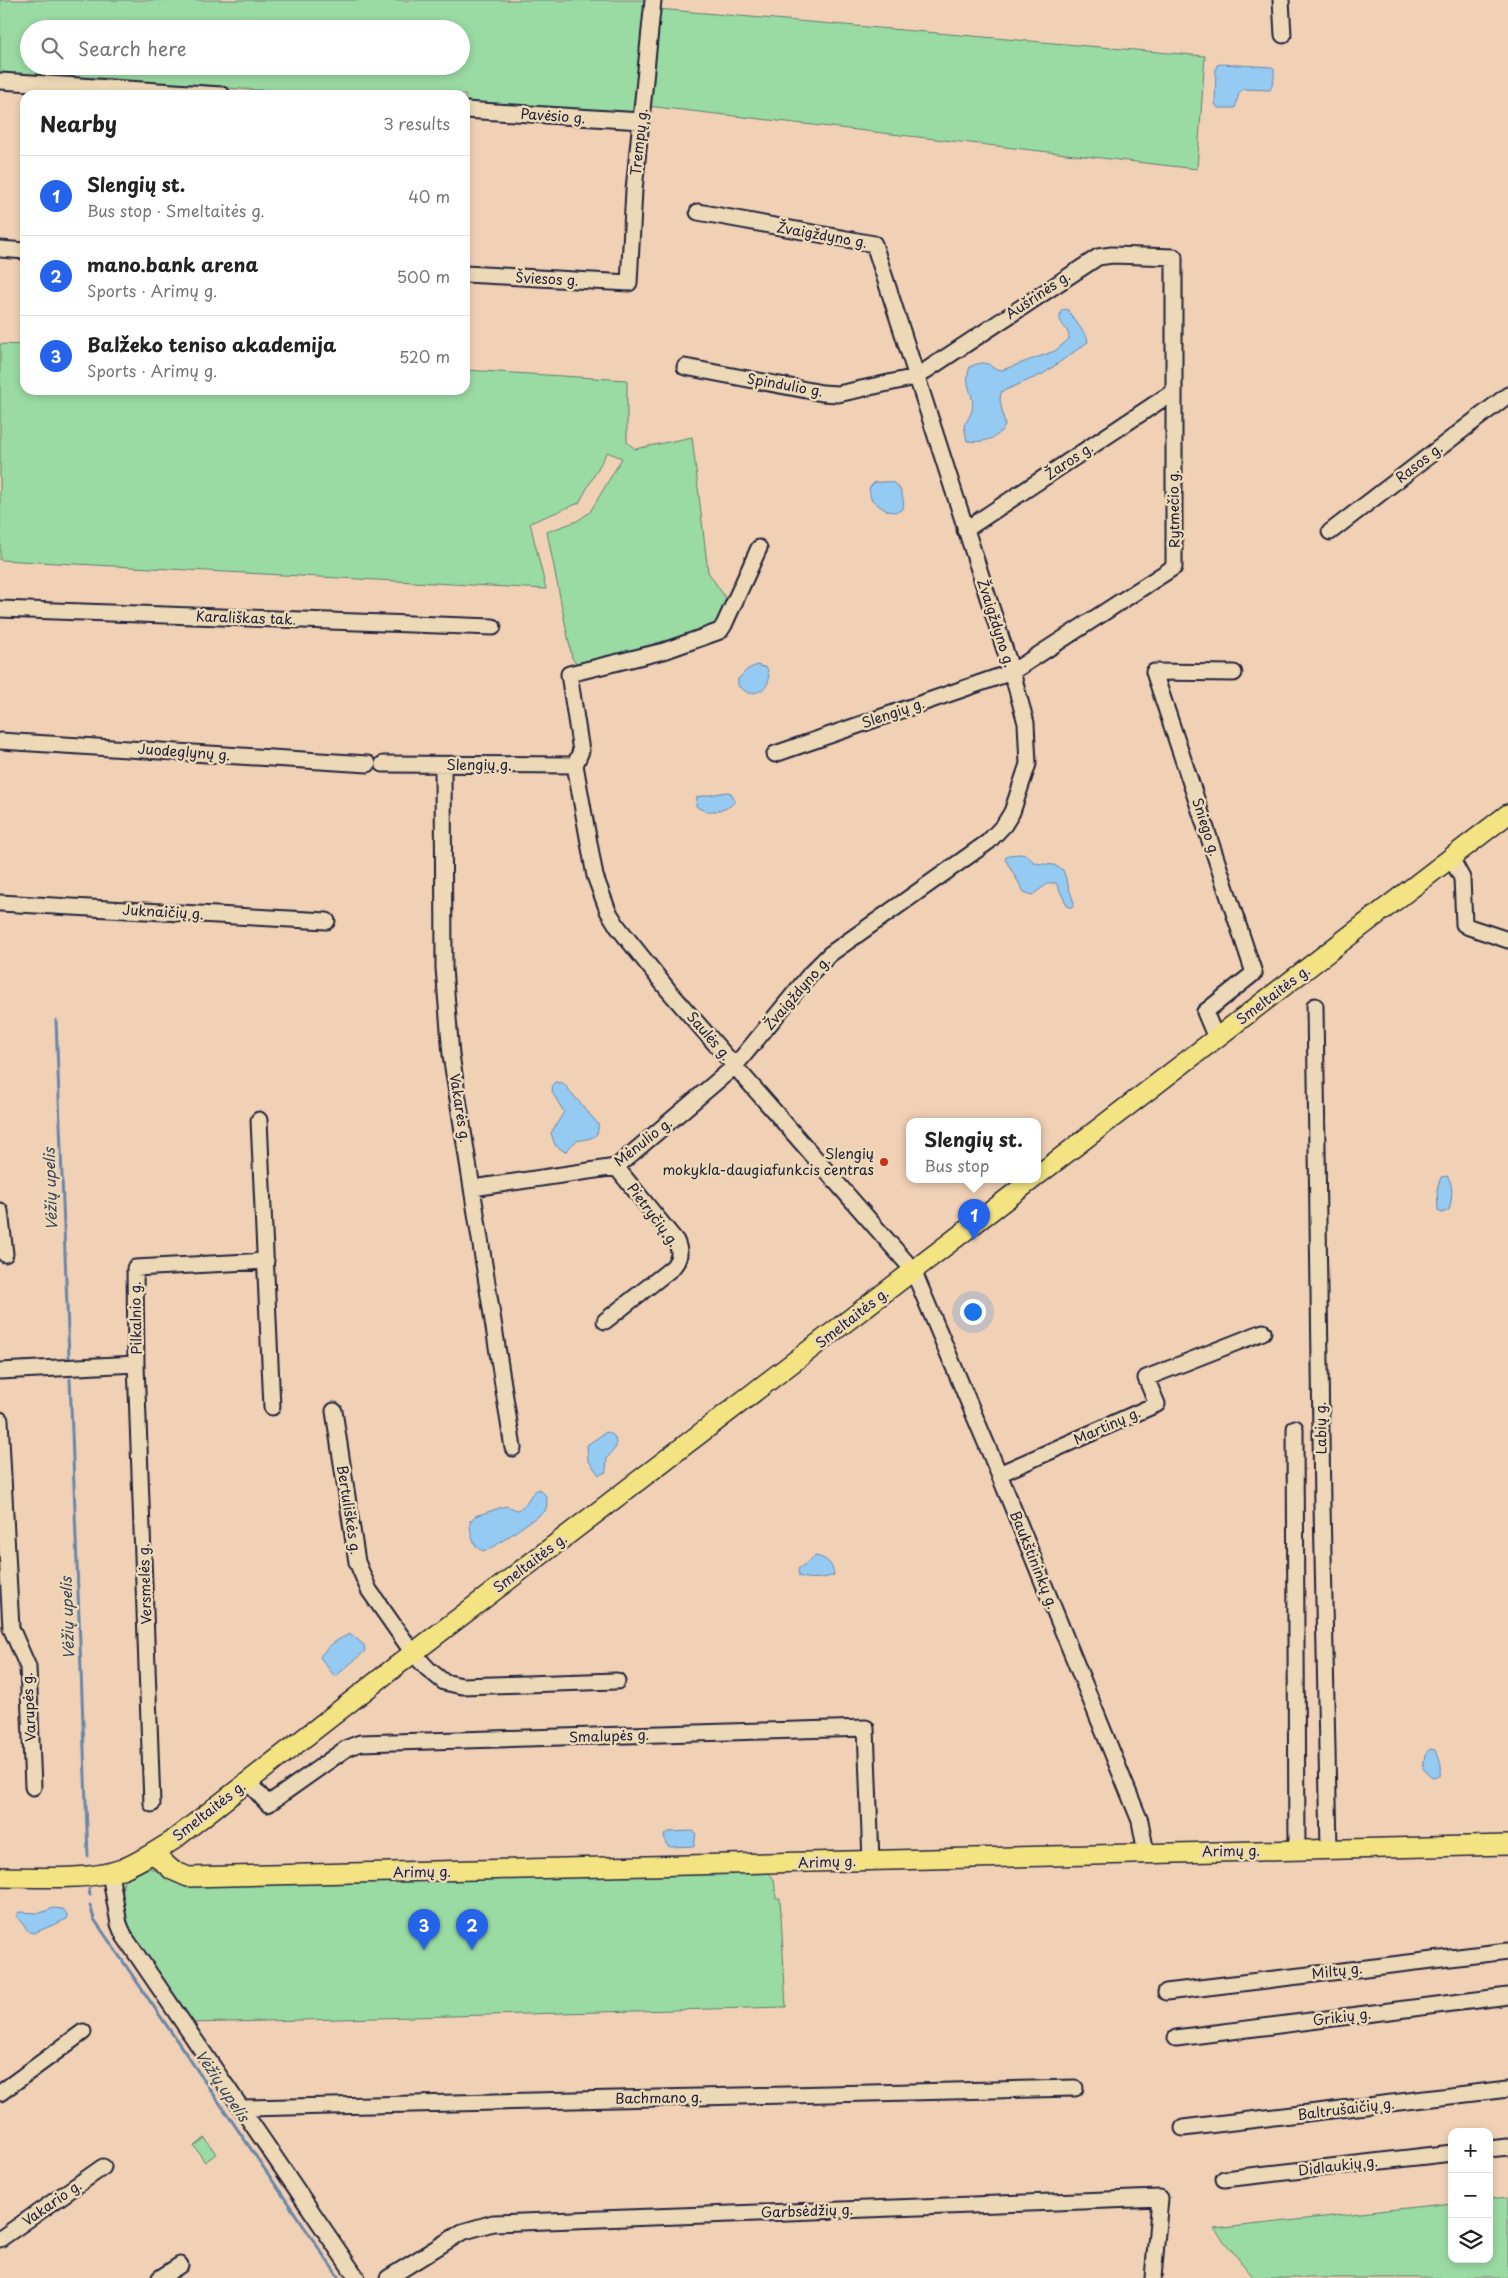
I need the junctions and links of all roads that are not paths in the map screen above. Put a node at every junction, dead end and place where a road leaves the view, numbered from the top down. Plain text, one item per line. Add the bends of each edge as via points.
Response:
1 (653, 0) edge
2 (1281, 0) edge
3 (1283, 35) dead end
4 (0, 81) edge
5 (143, 90) edge
6 (470, 110) edge
7 (641, 121) junction
8 (698, 212) dead end
9 (0, 249) edge
10 (20, 250) edge
11 (1174, 257) joint
12 (470, 274) edge
13 (629, 283) joint
14 (685, 367) dead end
15 (916, 377) junction
16 (1173, 392) junction
17 (1508, 395) edge
18 (965, 530) junction
19 (1330, 532) dead end
20 (758, 548) dead end
21 (0, 609) edge
22 (493, 627) dead end
23 (1012, 672) junction
24 (1234, 673) dead end
25 (0, 741) edge
26 (775, 754) dead end
27 (376, 764) joint
28 (443, 765) junction
29 (575, 765) junction
30 (1508, 814) edge
31 (1451, 858) junction
32 (0, 903) edge
33 (327, 921) dead end
34 (1508, 940) edge
35 (1315, 1006) dead end
36 (1216, 1038) junction
37 (735, 1066) junction
38 (259, 1120) dead end
39 (616, 1167) junction
40 (1041, 1173) edge
41 (1028, 1183) edge
42 (473, 1188) junction
43 (0, 1211) edge
44 (5, 1254) dead end
45 (266, 1260) junction
46 (913, 1270) junction
47 (605, 1321) dead end
48 (1263, 1332) dead end
49 (136, 1364) junction
50 (0, 1371) edge
51 (272, 1407) dead end
52 (334, 1411) dead end
53 (0, 1420) edge
54 (1295, 1428) dead end
55 (513, 1448) dead end
56 (999, 1474) junction
57 (413, 1653) junction
58 (617, 1682) dead end
59 (247, 1781) junction
60 (33, 1787) dead end
61 (152, 1804) dead end
62 (1508, 1845) edge
63 (1329, 1849) junction
64 (1298, 1850) junction
65 (153, 1853) junction
66 (1146, 1853) junction
67 (871, 1861) junction
68 (110, 1872) junction
69 (0, 1877) edge
70 (1508, 1951) edge
71 (1166, 1992) dead end
72 (1508, 1996) edge
73 (83, 2032) dead end
74 (1176, 2038) dead end
75 (1075, 2088) dead end
76 (1508, 2089) edge
77 (0, 2093) edge
78 (243, 2108) junction
79 (1183, 2128) dead end
80 (1508, 2147) edge
81 (1493, 2149) edge
82 (1448, 2153) edge
83 (103, 2167) dead end
84 (1224, 2179) dead end
85 (0, 2239) edge
86 (180, 2265) dead end
87 (160, 2278) edge
88 (357, 2278) edge
89 (388, 2278) edge
90 (1153, 2278) edge

1 - 7 street, Trempų g.
2 - 3 street
4 - 5 street
6 - 7 street, Pavėsio g.
7 - 13 street, Trempų g.
8 - 15 street, Žvaigždyno g. via 874,244
9 - 10 street
11 - 15 street, Aušrinės g. via 1098,257
11 - 16 street, Rytmečio g.
12 - 13 street, Šviesos g.
14 - 15 street, Spindulio g. via 838,394
15 - 18 street, Žvaigždyno g.
16 - 18 street, Žaros g.
16 - 23 street, Rytmečio g. via 1174,567
17 - 19 street, Rasos g.
18 - 23 street, Žvaigždyno g.
20 - 29 street via 720,631 664,651 569,674 581,751
21 - 22 street, Karališkas tak.
23 - 26 street, Slengių g.
23 - 37 street, Žvaigždyno g. via 1026,723 1028,764 1012,812 1004,825 988,842 830,954
24 - 36 street, Sniego g. via 1154,672 1254,973 1206,1012
25 - 27 street, Juodeglynų g.
27 - 28 street, Slengių g.
28 - 29 street, Slengių g.
28 - 42 street, Vakarės g. via 444,968 451,1055
29 - 37 street, Saulės g. via 591,859 608,911 659,978
30 - 31 main road, Smeltaitės g.
31 - 34 street via 1462,878 1464,924
31 - 36 main road, Smeltaitės g.
32 - 33 street, Juknaičių g.
35 - 63 street, Labių g.
36 - 40 main road, Smeltaitės g.
37 - 39 street, Mėnulio g.
37 - 46 street, Saulės g.
38 - 45 street
39 - 42 street, Mėnulio g.
39 - 47 street, Pietryčių g. via 676,1241 680,1254 679,1261 672,1268
41 - 46 main road, Smeltaitės g.
42 - 55 street, Vakarės g.
43 - 44 street
45 - 49 street, Pilkalnio g. via 135,1268
45 - 51 street
46 - 56 street, Baukštininkų g.
46 - 57 main road, Smeltaitės g.
48 - 56 street, Martinų g. via 1146,1378 1157,1404
49 - 50 street, Pilkalnio g.
49 - 61 street, Versmelės g.
52 - 57 street, Bertuliškės g. via 357,1562 369,1590
53 - 60 street, Varupės g. via 11,1628 28,1667
54 - 64 street
56 - 66 street, Baukštininkų g. via 1140,1821
57 - 58 street via 437,1677 458,1686
57 - 59 main road, Smeltaitės g.
59 - 65 main road, Smeltaitės g.
59 - 67 street, Smalupės g. via 268,1804 347,1748 360,1743 866,1728
62 - 63 main road, Arimų g.
63 - 64 main road, Arimų g.
64 - 66 main road, Arimų g.
65 - 67 main road, Arimų g. via 172,1870 188,1877
65 - 68 main road, Smeltaitės g.
66 - 67 main road, Arimų g.
68 - 69 main road, Smeltaitės g.
68 - 78 street via 118,1924 124,1936
70 - 71 street, Miltų g.
72 - 74 street, Grikių g.
73 - 77 street
75 - 78 street, Bachmano g.
76 - 79 street, Baltrušaičių g.
78 - 88 street
80 - 81 street
82 - 84 street, Didlaukių g.
83 - 85 street, Vakario g.
86 - 87 street
89 - 90 street, Garbsėdžių g. via 462,2232 493,2223 1160,2198

